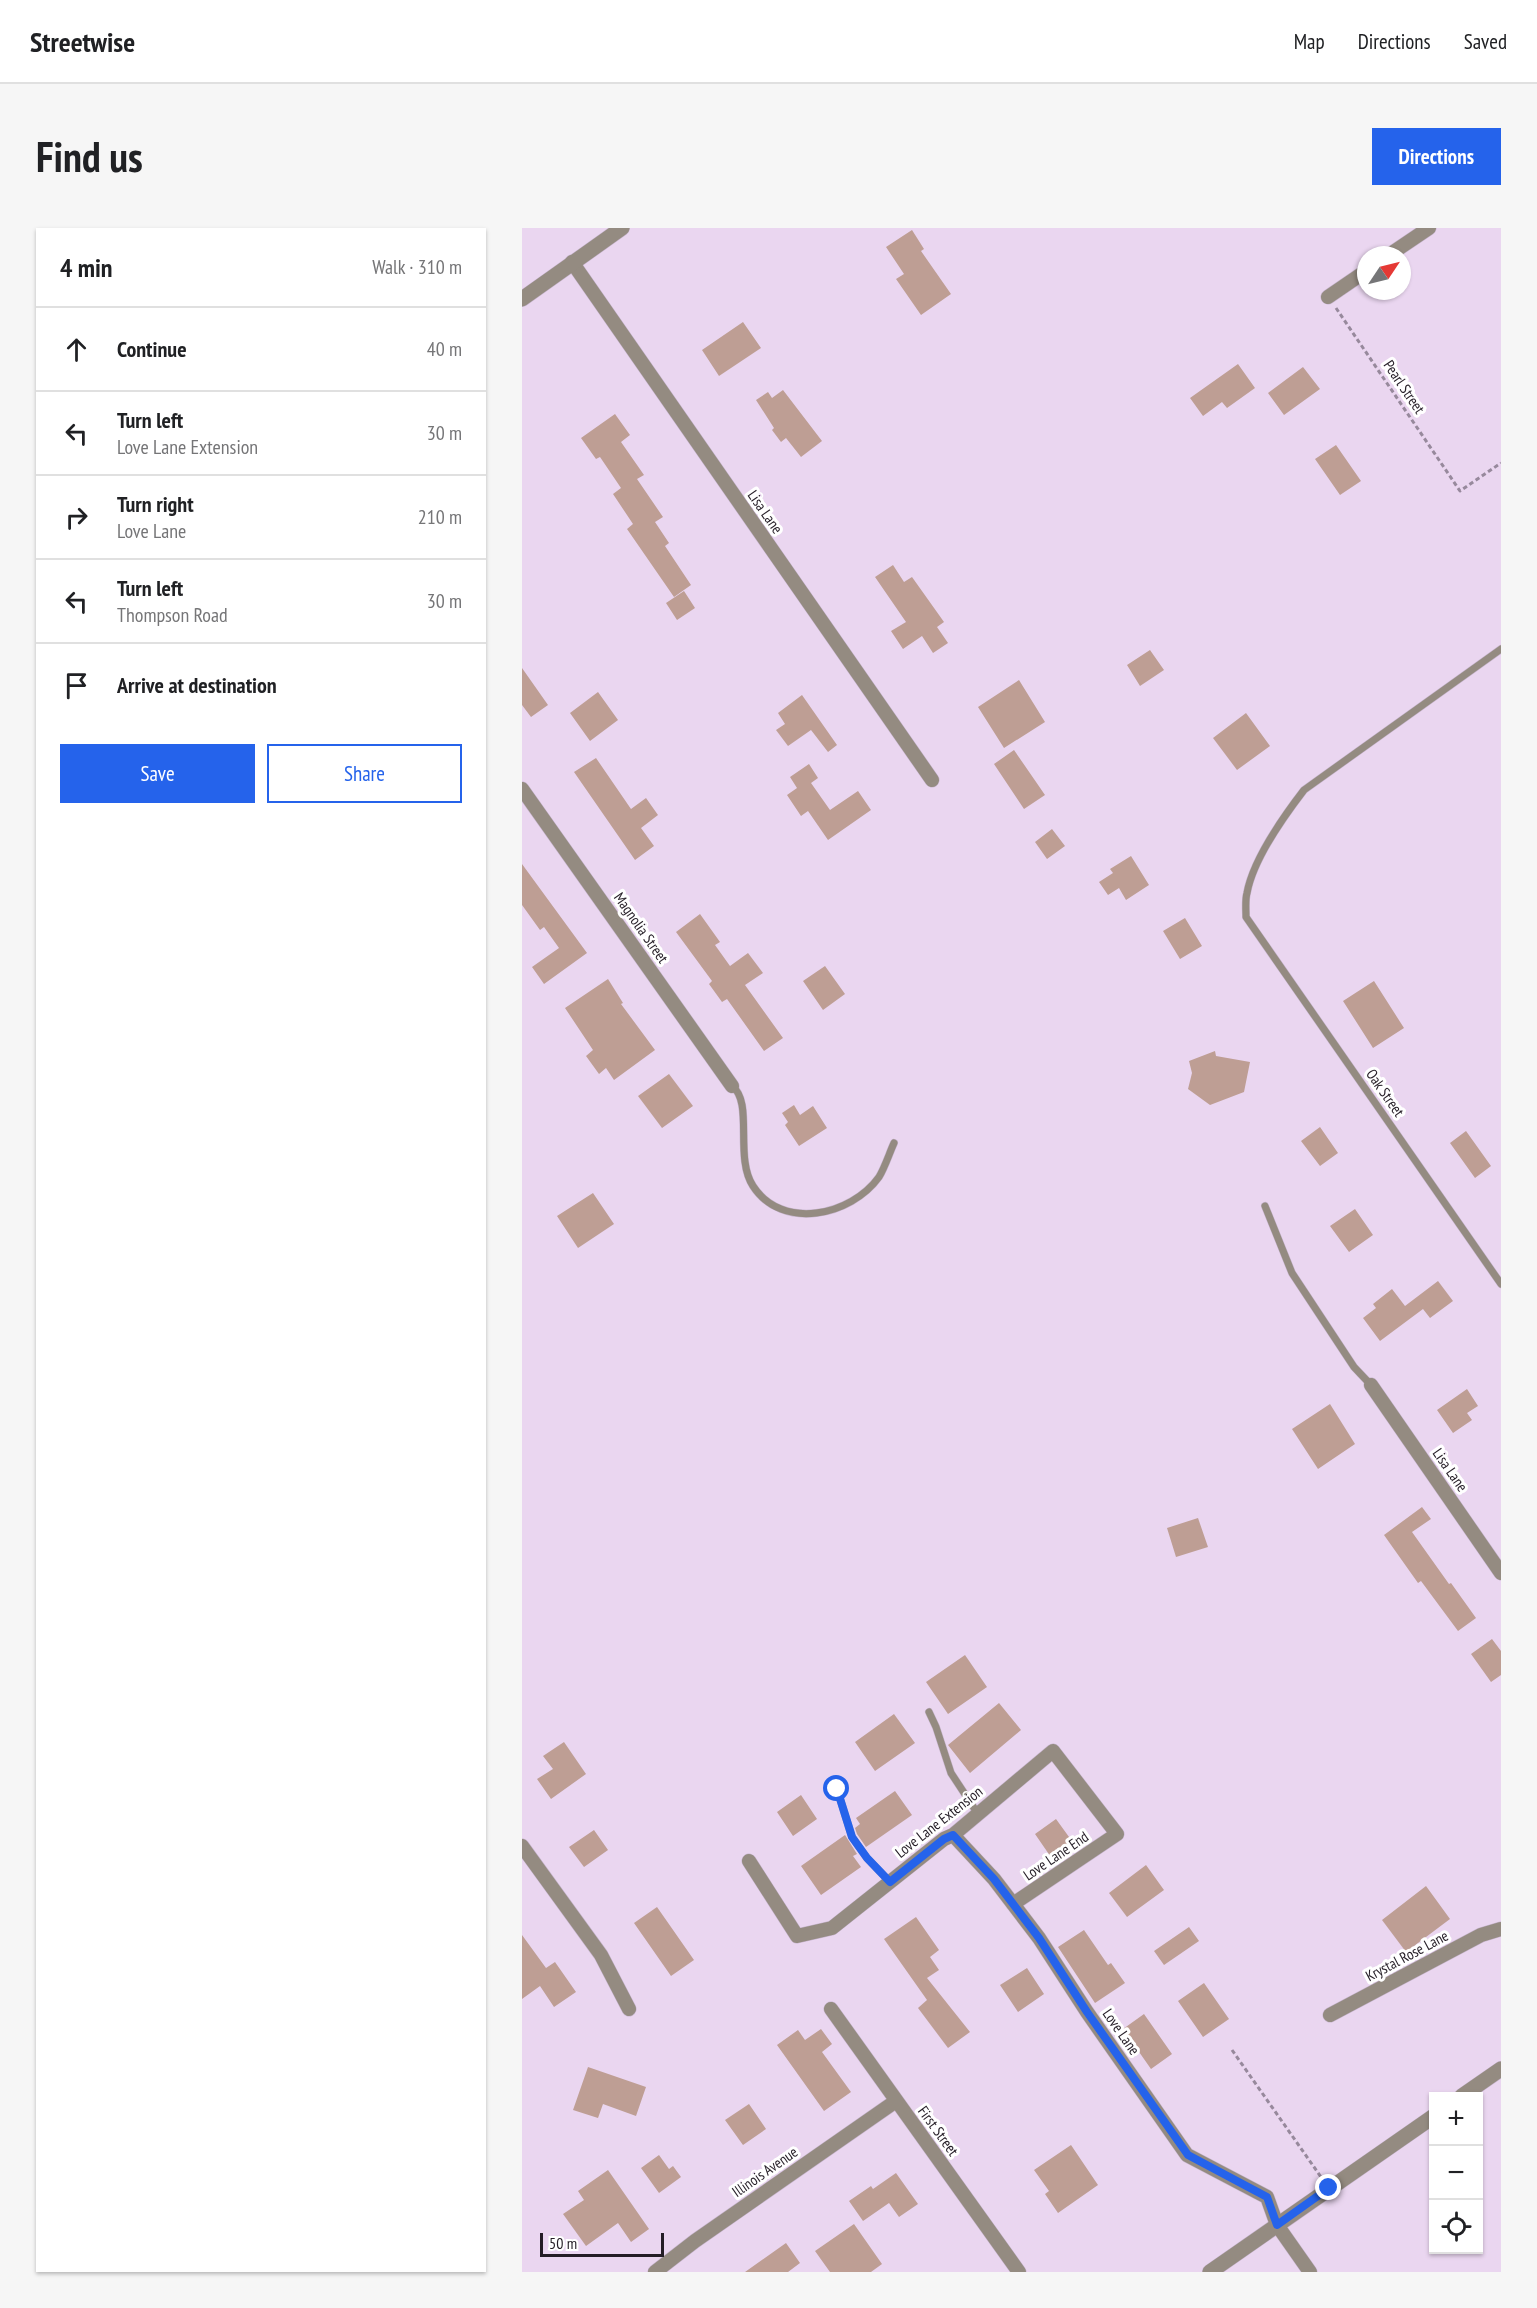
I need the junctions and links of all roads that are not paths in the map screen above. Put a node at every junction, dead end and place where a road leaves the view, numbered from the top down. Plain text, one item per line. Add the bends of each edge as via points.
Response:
1 (622, 228) edge
2 (1429, 228) edge
3 (1402, 246) edge
4 (572, 262) junction
5 (1357, 277) edge
6 (1328, 297) road end
7 (522, 299) edge
8 (1501, 649) edge
9 (932, 780) dead end
10 (522, 789) edge
11 (732, 1086) joint
12 (894, 1143) dead end
13 (1265, 1206) dead end
14 (1501, 1284) edge
15 (1371, 1385) joint
16 (1501, 1574) edge
17 (929, 1712) dead end
18 (837, 1789) dead end
19 (978, 1814) junction
20 (1117, 1834) joint
21 (953, 1835) junction
22 (522, 1846) edge
23 (749, 1861) dead end
24 (890, 1882) junction
25 (1013, 1904) junction
26 (1501, 1929) edge
27 (629, 2009) dead end
28 (831, 2009) dead end
29 (1330, 2015) dead end
30 (1501, 2069) edge
31 (1469, 2092) edge
32 (896, 2102) junction
33 (1429, 2119) edge
34 (1277, 2225) junction
35 (655, 2272) edge
36 (1019, 2272) edge
37 (1210, 2272) edge
38 (1310, 2272) edge

1 - 4 street
2 - 3 street
4 - 7 street
4 - 9 street, Lisa Lane
5 - 6 street
8 - 14 lane, Oak Street via 1304,790 1251,877 1246,895 1246,917
10 - 11 street, Magnolia Street
11 - 12 lane via 743,1105 743,1155 753,1186 765,1199 790,1213 819,1212 852,1201 879,1176
13 - 15 lane via 1292,1273 1354,1367
15 - 16 street, Lisa Lane
17 - 19 lane via 951,1773
18 - 24 lane via 852,1837
19 - 20 street, Love Lane Extension via 1053,1751
19 - 21 street, Love Lane Extension
20 - 25 street, Love Lane End
21 - 24 street, Love Lane Extension
21 - 25 street, Love Lane
22 - 27 street via 601,1955
23 - 24 street, Love Lane Extension via 797,1936 832,1928
25 - 34 street, Love Lane via 1188,2155 1267,2197
26 - 29 street, Krystal Rose Lane via 1481,1935
28 - 32 street, First Street
30 - 31 street
32 - 35 street, Illinois Avenue
32 - 36 street, First Street
33 - 34 street
34 - 37 street
34 - 38 street, Love Lane

